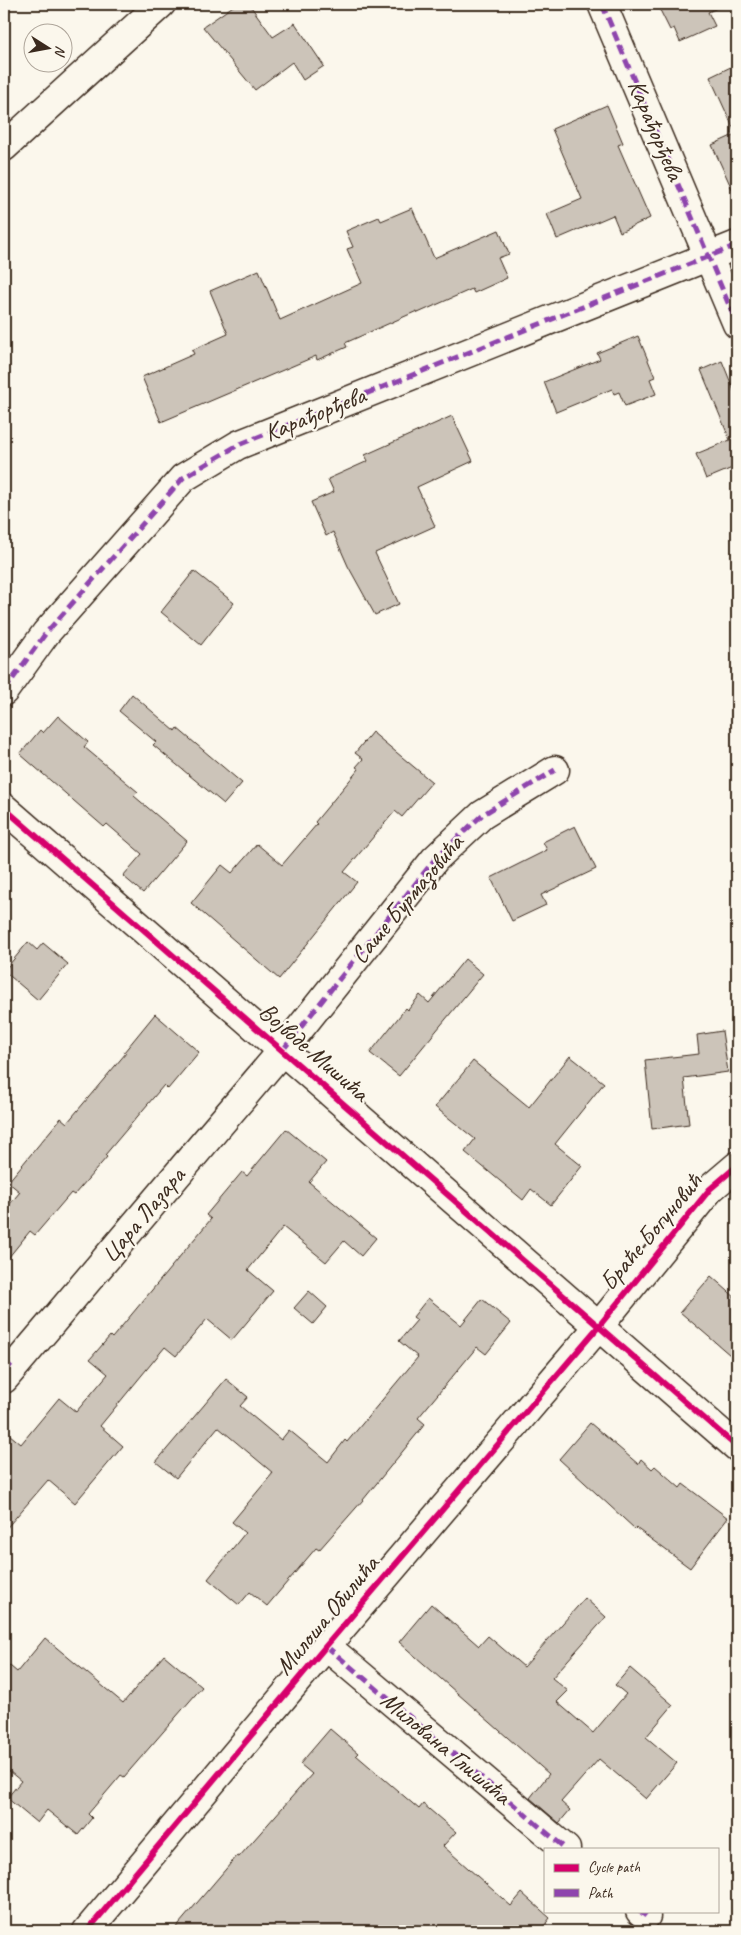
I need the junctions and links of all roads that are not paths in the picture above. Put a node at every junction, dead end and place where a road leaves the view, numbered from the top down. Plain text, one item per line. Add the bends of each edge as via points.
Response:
1 (162, 4) edge
2 (602, 4) edge
3 (4, 147) edge
4 (737, 245) edge
5 (710, 257) junction
6 (737, 324) edge
7 (4, 691) edge
8 (554, 770) dead end
9 (4, 808) edge
10 (282, 1051) junction
11 (737, 1166) edge
12 (599, 1326) junction
13 (7, 1370) edge
14 (737, 1447) edge
15 (326, 1646) junction
16 (565, 1848) edge
17 (87, 1931) edge

1 - 3 street
2 - 5 street, Карађорђева
4 - 5 street, Карађорђева
5 - 6 street, Карађорђева
5 - 7 street, Карађорђева via 238,445 183,478 46,633
8 - 10 street, Саше Бурмазовића via 482,815 434,859
9 - 10 street, Војводе Мишића
10 - 12 street, Војводе Мишића
10 - 13 street, Цара Лазара
11 - 12 street, Браће Богуновић via 710,1189
12 - 14 street, Војводе Мишића
12 - 15 street, Милоша Обилића
15 - 16 street, Милована Глишића
15 - 17 street, Милоша Обилића

